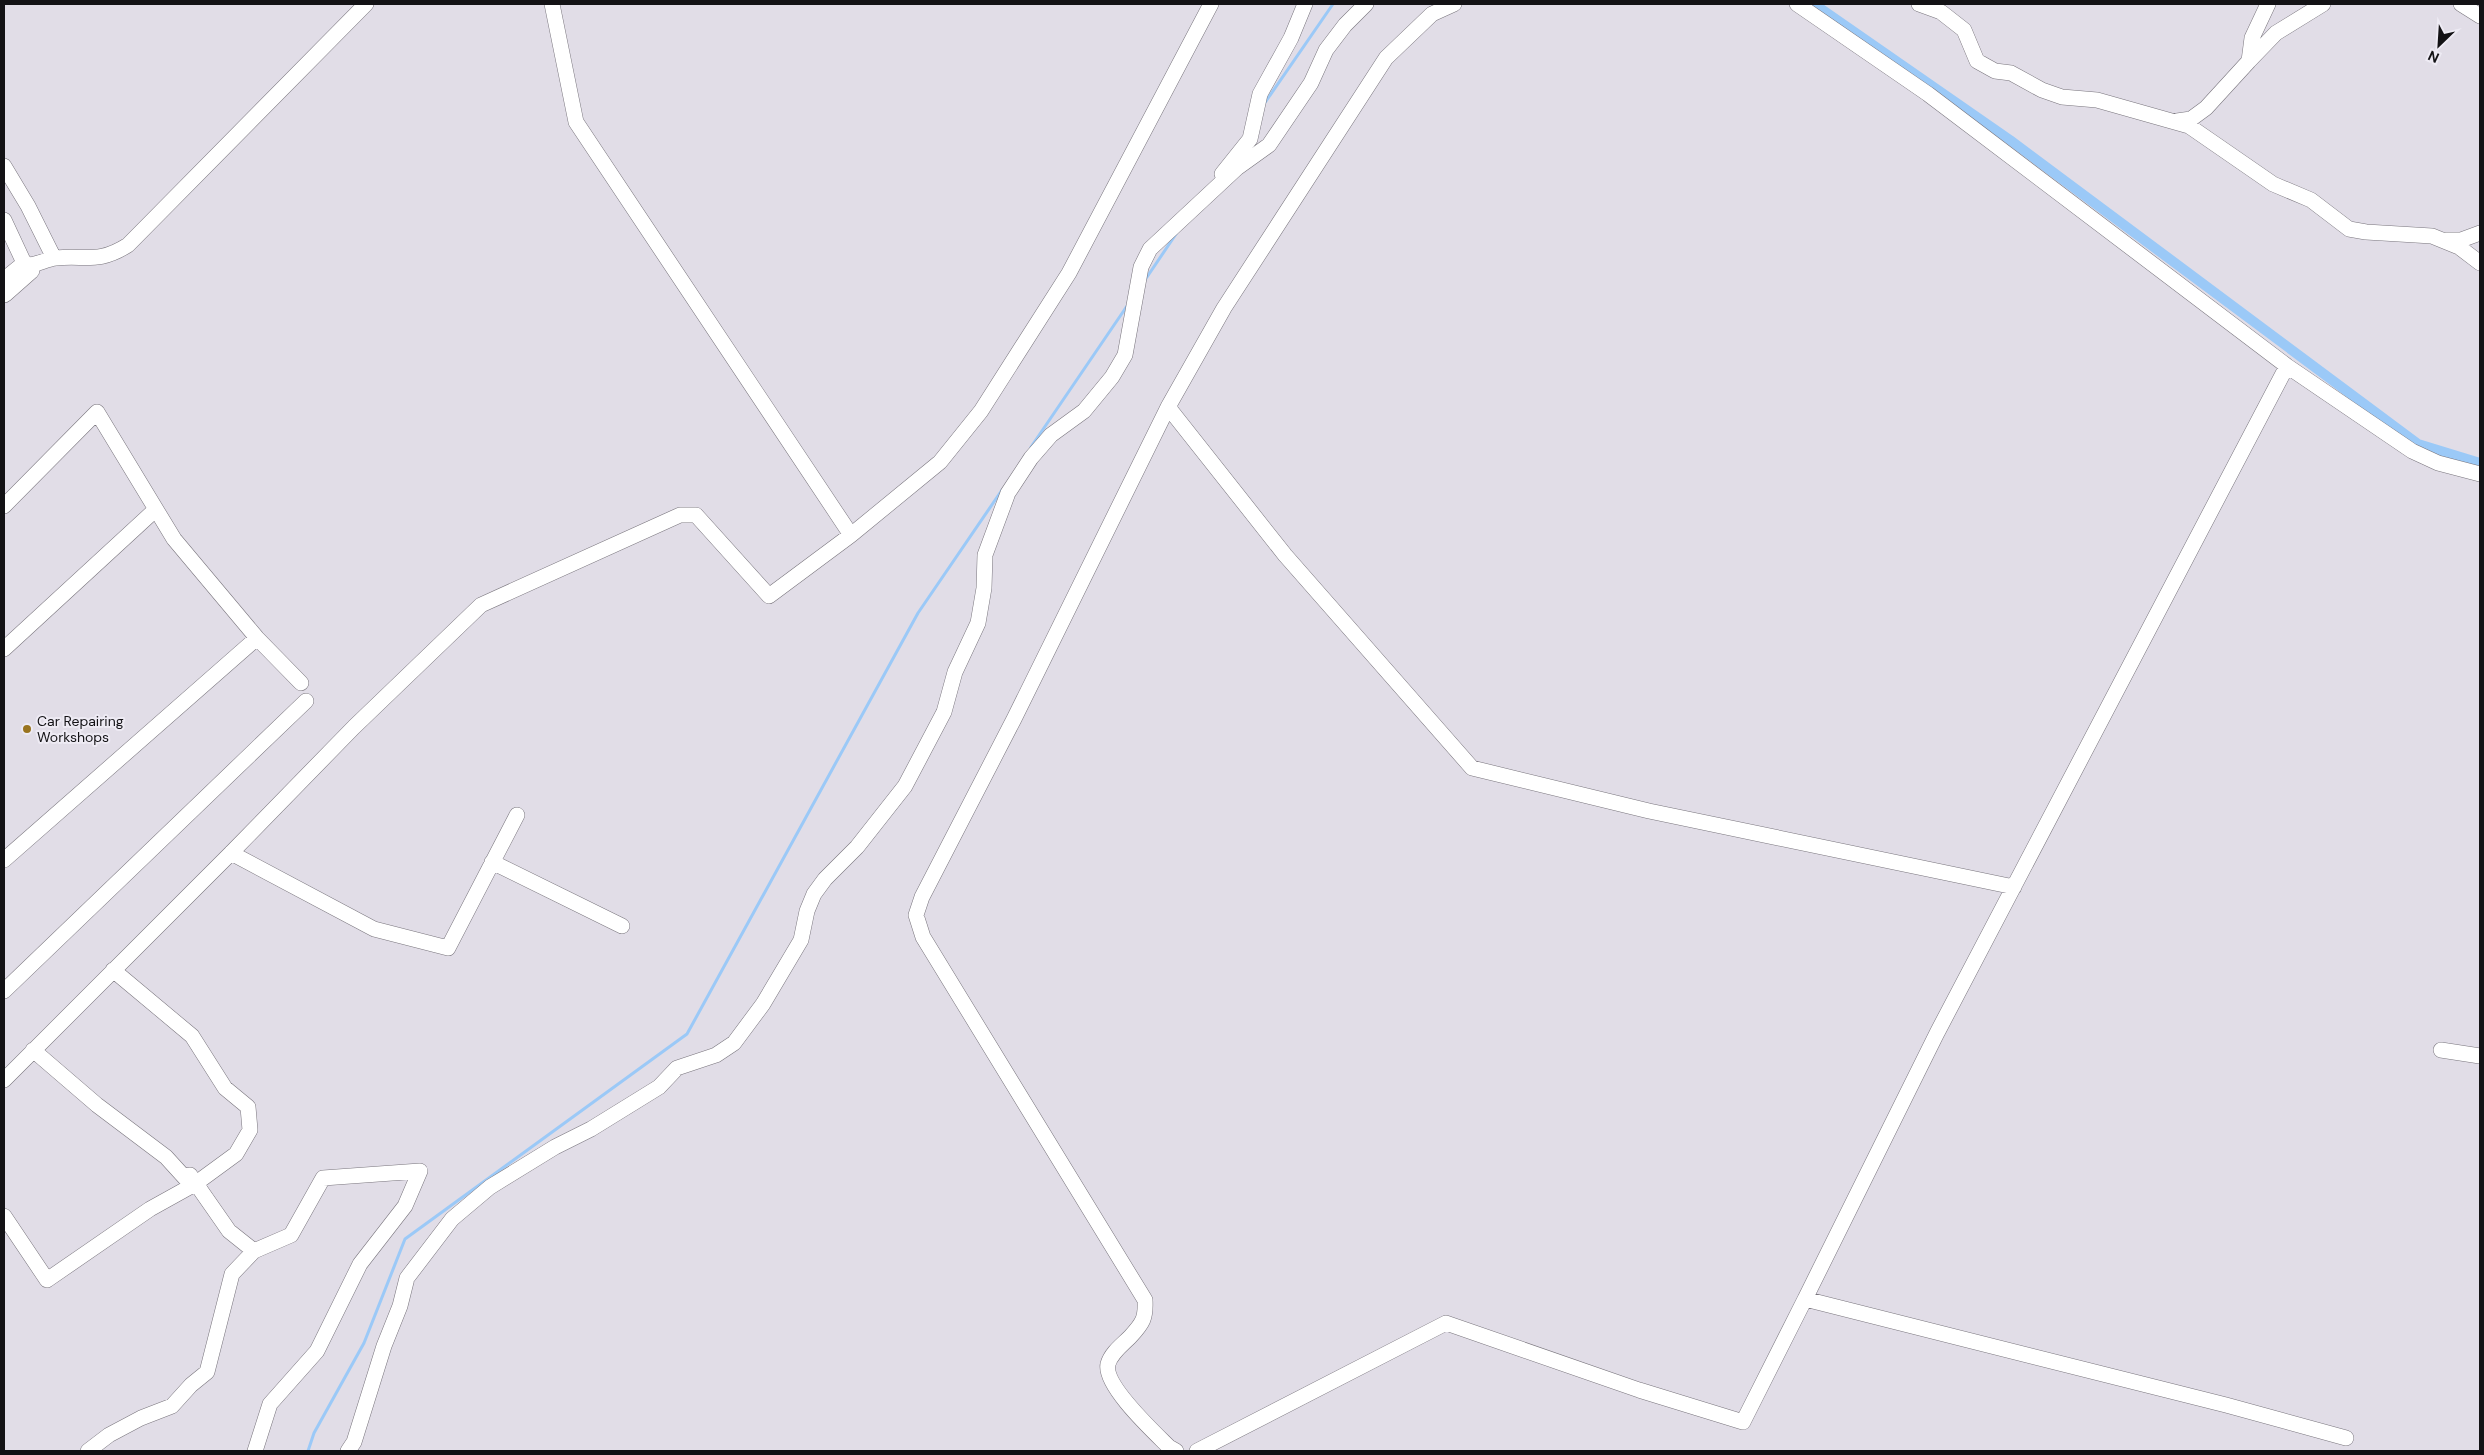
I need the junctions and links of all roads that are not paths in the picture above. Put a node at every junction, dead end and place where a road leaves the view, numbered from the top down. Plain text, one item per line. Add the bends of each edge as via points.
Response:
1 (366, 4) edge
2 (552, 4) edge
3 (1211, 4) edge
4 (1305, 4) edge
5 (1366, 4) edge
6 (1454, 4) edge
7 (1797, 4) edge
8 (1919, 4) edge
9 (2268, 4) edge
10 (2323, 4) edge
11 (2461, 4) edge
12 (2480, 16) edge
13 (2249, 60) junction
14 (2177, 122) junction
15 (4, 166) edge
16 (1211, 192) junction
17 (4, 220) edge
18 (2480, 233) edge
19 (2444, 240) junction
20 (54, 258) junction
21 (2480, 263) edge
22 (29, 267) junction
23 (4, 282) edge
24 (4, 293) edge
25 (2287, 366) junction
26 (1168, 407) junction
27 (2480, 474) edge
28 (4, 506) edge
29 (155, 510) junction
30 (851, 535) junction
31 (257, 638) junction
32 (4, 649) edge
33 (301, 683) dead end
34 (306, 701) dead end
35 (517, 815) dead end
36 (232, 853) junction
37 (4, 860) edge
38 (492, 862) junction
39 (2014, 886) junction
40 (622, 926) dead end
41 (113, 970) junction
42 (4, 991) edge
43 (33, 1050) junction
44 (2441, 1050) dead end
45 (2480, 1056) edge
46 (4, 1080) edge
47 (195, 1184) junction
48 (4, 1216) edge
49 (254, 1251) junction
50 (1805, 1299) junction
51 (2346, 1438) dead end
52 (88, 1451) edge
53 (255, 1451) edge
54 (348, 1451) edge
55 (1176, 1451) edge
56 (1197, 1451) edge

1 - 20 street via 128,245 112,255
2 - 30 street via 576,122
3 - 30 street via 1069,273 981,411 940,462
4 - 16 street via 1291,38 1260,94 1250,139
5 - 16 street via 1326,50 1311,83 1269,145
6 - 26 street via 1432,14 1386,58 1224,308
7 - 25 street via 1942,105
8 - 14 street via 1941,12 1964,30 1977,61 1995,71 2011,73 2062,97 2097,100
9 - 13 street via 2252,38
10 - 13 street via 2276,33
11 - 12 street
13 - 14 street via 2206,108 2191,119
14 - 19 street via 2189,126 2273,184 2311,200 2349,229 2420,234
15 - 20 street
16 - 54 street via 1150,250 1140,268 1125,355 1112,377 1084,411 1051,434 1008,493 985,555 978,623 955,672 944,712 905,786 857,847 814,894 801,940 763,1004 734,1043 716,1055 677,1068 659,1087 490,1187 452,1219 407,1278 354,1442
17 - 22 street
18 - 19 street via 2461,240
19 - 21 street
20 - 22 street
22 - 23 main road
22 - 24 main road
25 - 27 street via 2412,451 2438,463
25 - 39 street
26 - 39 street via 1285,555 1472,768 1649,811
26 - 55 street via 922,897 916,915 923,937 1145,1300 1146,1315 1139,1327 1112,1355 1108,1366 1110,1377 1117,1390
28 - 29 street via 97,412
29 - 31 street via 174,539
29 - 32 street
30 - 36 street via 768,596 696,515 680,515 481,605
31 - 33 street
31 - 37 street
34 - 42 street
35 - 38 street
36 - 38 street via 374,929 448,948
36 - 41 street
38 - 40 street
39 - 50 street
41 - 43 street
41 - 47 street via 192,1036 225,1088 248,1107 250,1130 236,1154
43 - 46 street
43 - 47 street via 97,1105 166,1157 186,1179 190,1176
44 - 45 street
47 - 48 street via 150,1209 47,1280
47 - 49 street via 229,1231
49 - 52 street via 232,1274 206,1372 172,1406 125,1426
49 - 53 street via 290,1235 323,1178 420,1171 405,1206 360,1264 317,1351 270,1404
50 - 51 street
50 - 56 street via 1743,1422 1446,1323

